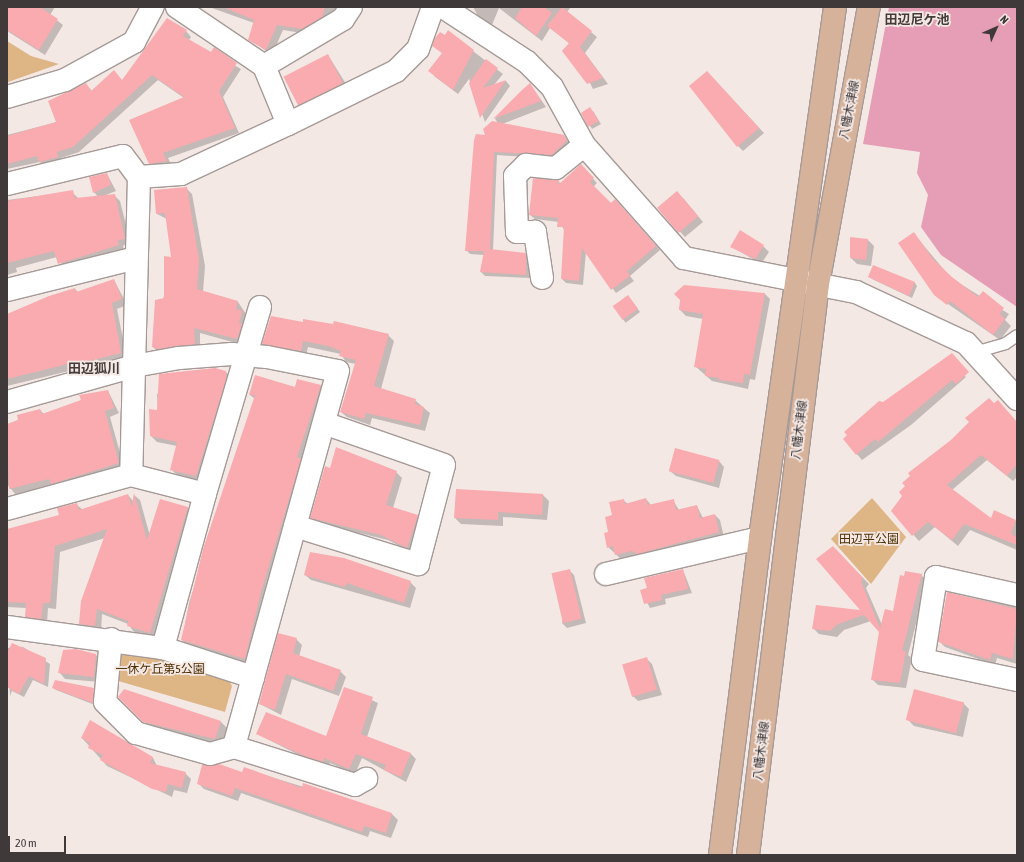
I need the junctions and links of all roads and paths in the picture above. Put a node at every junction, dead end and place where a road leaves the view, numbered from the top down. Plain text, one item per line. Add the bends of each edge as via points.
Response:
1 (153, 7) edge
2 (177, 7) edge
3 (351, 7) edge
4 (433, 7) edge
5 (443, 7) edge
6 (835, 7) edge
7 (869, 7) edge
8 (264, 66) junction
9 (7, 96) edge
10 (288, 124) junction
11 (584, 145) junction
12 (138, 177) junction
13 (7, 184) edge
14 (136, 258) junction
15 (542, 278) dead end
16 (795, 279) junction
17 (818, 284) junction
18 (7, 290) edge
19 (260, 307) dead end
20 (1017, 335) edge
21 (974, 352) junction
22 (246, 356) junction
23 (134, 366) junction
24 (1017, 399) edge
25 (7, 402) edge
26 (324, 423) junction
27 (131, 475) junction
28 (205, 494) junction
29 (7, 509) edge
30 (295, 526) junction
31 (760, 538) junction
32 (606, 574) dead end
33 (1017, 596) edge
34 (7, 627) edge
35 (111, 639) junction
36 (163, 648) junction
37 (253, 677) junction
38 (1017, 680) edge
39 (234, 747) junction
40 (366, 779) dead end
41 (720, 855) edge
42 (748, 855) edge

1 - 9 street via 134,42 65,80
2 - 8 street
3 - 8 street via 343,19
4 - 10 street via 418,49 396,71
5 - 11 street via 527,62 552,87
6 - 16 main road, 八幡木津線
7 - 17 main road, 八幡木津線
8 - 10 street
10 - 12 street via 181,174
11 - 15 street via 556,168 526,165 514,176 517,232 535,232
11 - 16 street via 684,258
12 - 13 street via 123,156
12 - 14 street
14 - 18 street
14 - 23 street
16 - 17 street
16 - 31 main road, 八幡木津線
17 - 21 street via 856,292 966,343
17 - 42 main road, 八幡木津線
19 - 22 street
20 - 21 lane via 1005,343
21 - 24 street
22 - 23 street via 180,358
22 - 26 street via 338,371
22 - 28 street
23 - 25 street
23 - 27 street
26 - 30 street
26 - 30 street via 444,465 418,564
27 - 28 street
27 - 29 street
28 - 36 street
30 - 37 street
31 - 32 street
31 - 41 main road, 八幡木津線
33 - 38 street via 936,577 923,660
34 - 35 street via 16,631
35 - 36 street
35 - 39 street via 105,702 136,733 210,754
36 - 37 street
37 - 39 street
39 - 40 street via 355,785

